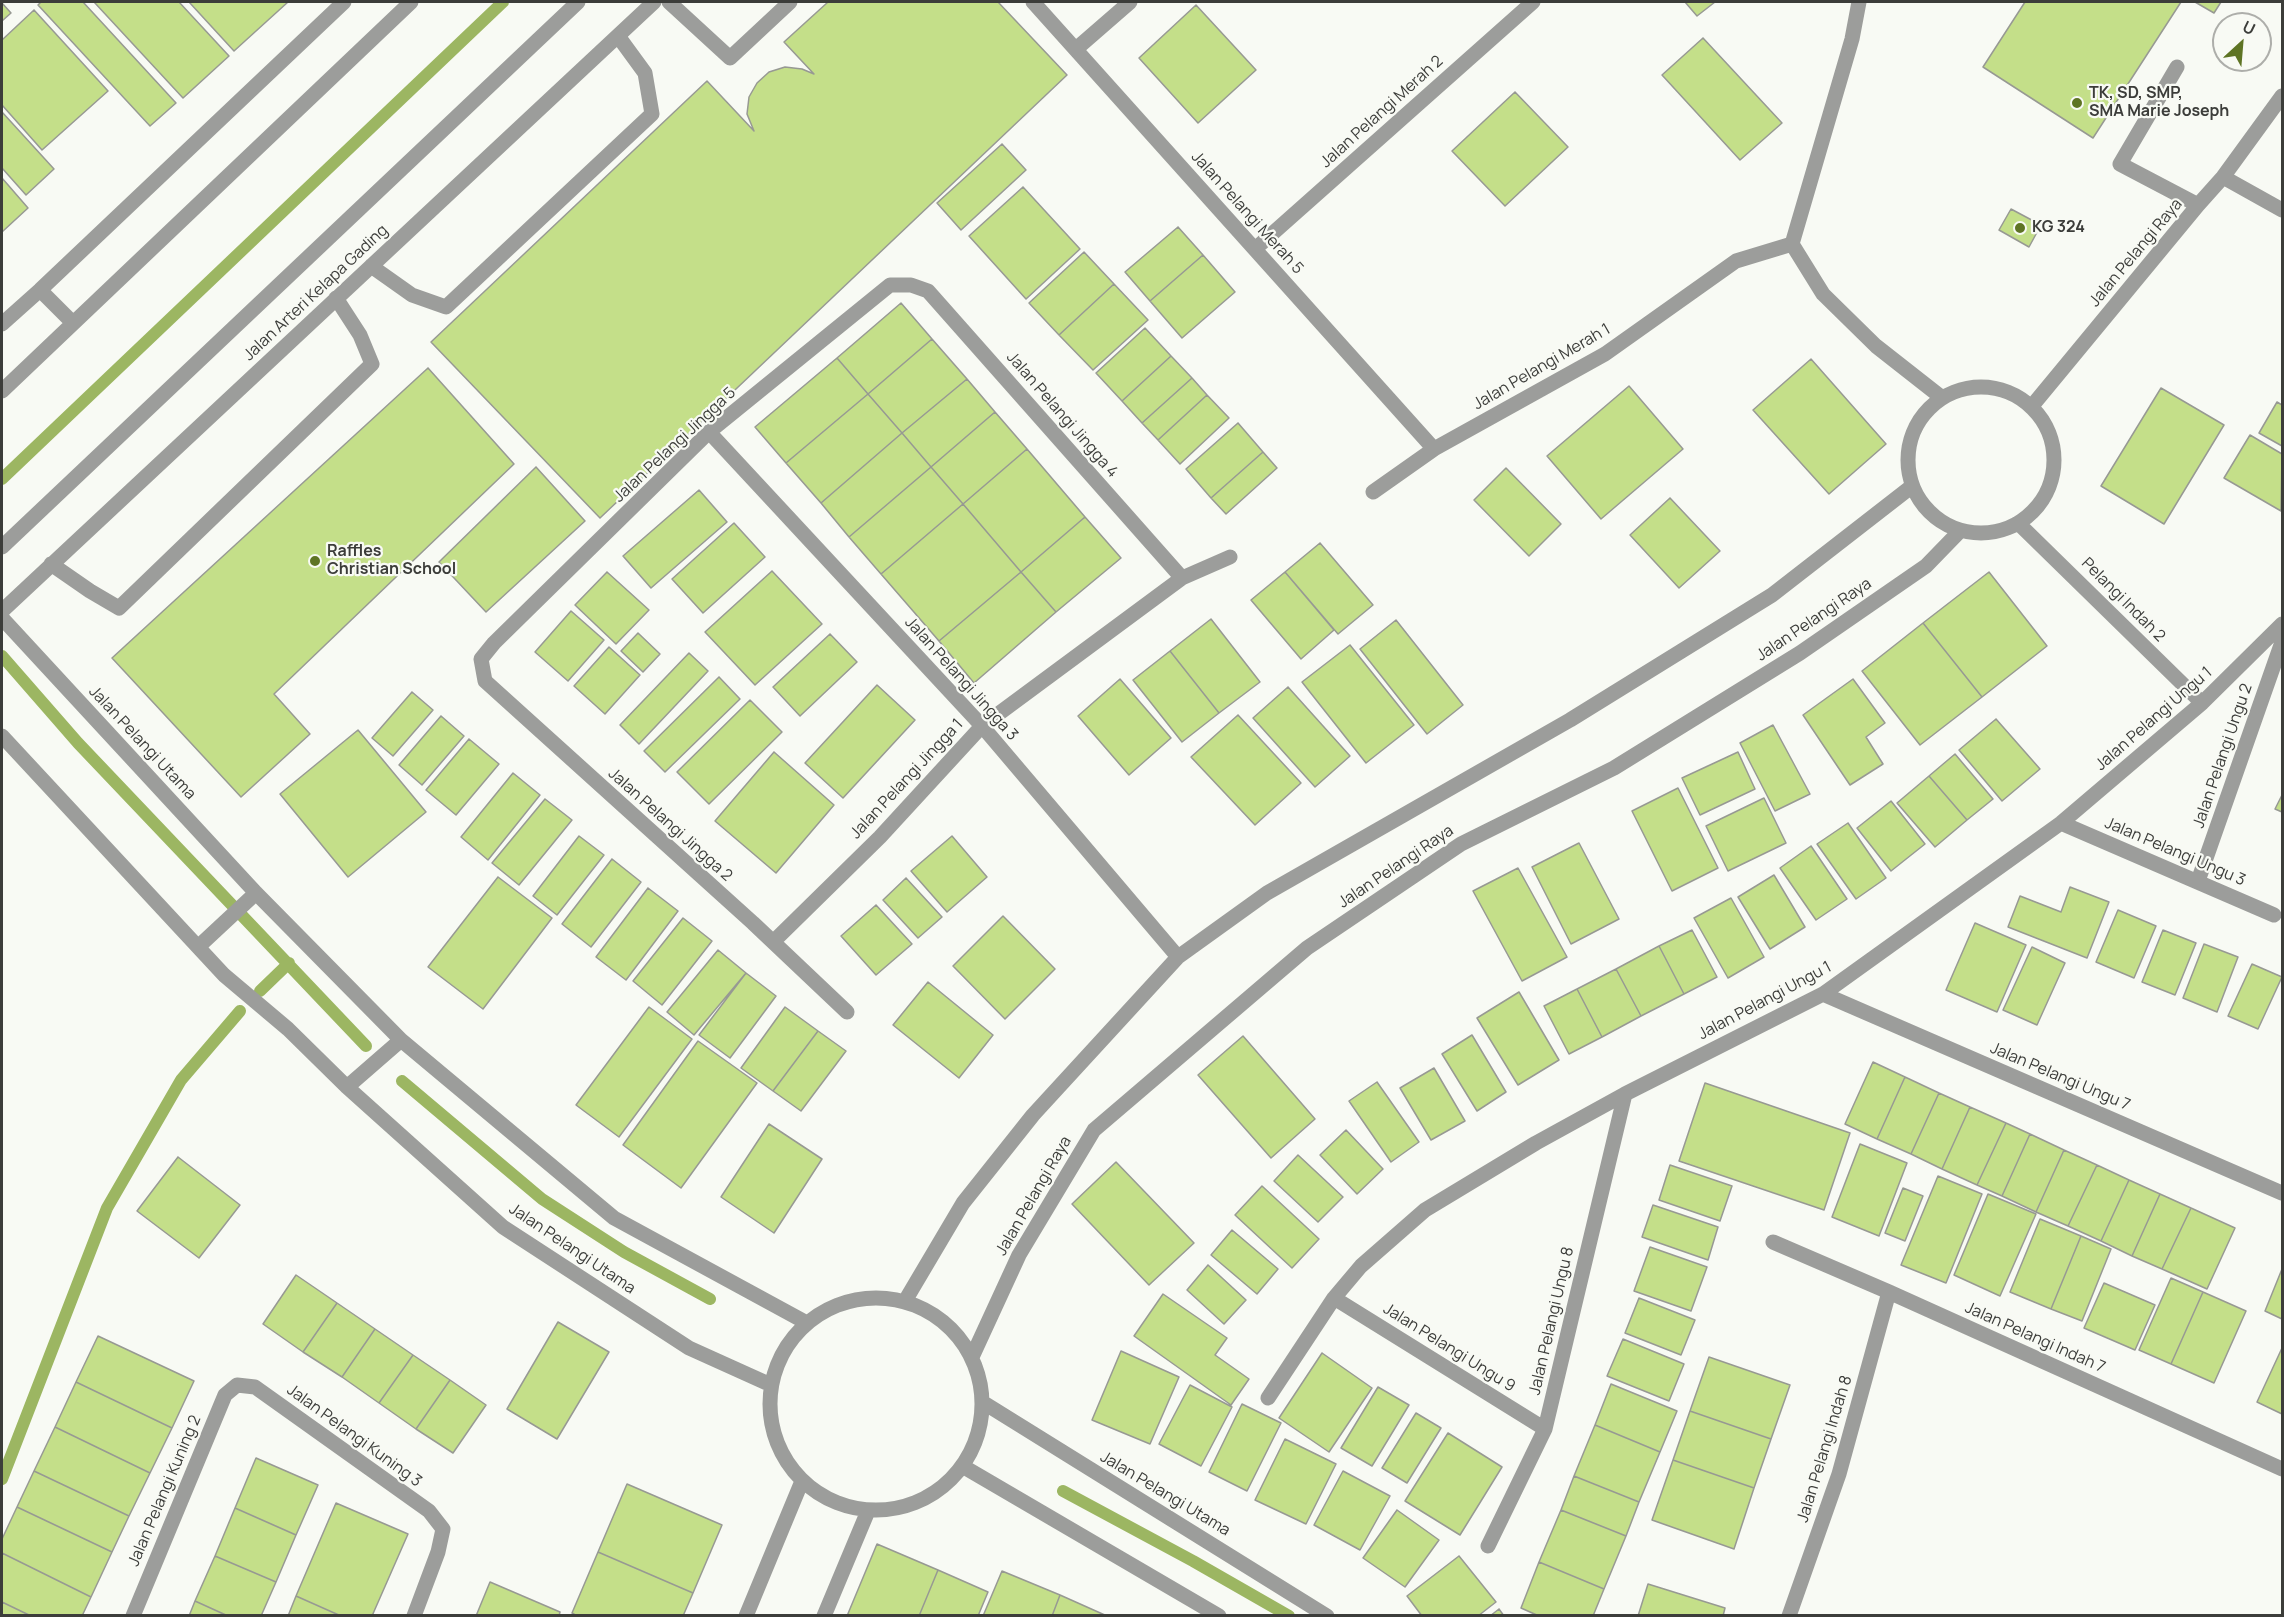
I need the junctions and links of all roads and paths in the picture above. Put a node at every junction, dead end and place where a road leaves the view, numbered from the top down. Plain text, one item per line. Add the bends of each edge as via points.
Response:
1 (344, 2) edge
2 (411, 2) edge
3 (578, 2) edge
4 (654, 2) edge
5 (669, 2) edge
6 (790, 2) edge
7 (1033, 2) edge
8 (1130, 2) edge
9 (1533, 2) edge
10 (1859, 2) edge
11 (618, 36) junction
12 (1076, 50) junction
13 (2177, 67) dead end
14 (2283, 96) edge
15 (2223, 177) junction
16 (2198, 205) junction
17 (2283, 210) edge
18 (1792, 244) junction
19 (1255, 249) junction
20 (371, 266) junction
21 (911, 285) joint
22 (40, 290) junction
23 (336, 298) junction
24 (73, 323) junction
25 (2, 324) edge
26 (2, 391) edge
27 (1941, 397) junction
28 (2032, 406) junction
29 (710, 432) junction
30 (1434, 448) junction
31 (1911, 487) junction
32 (1373, 492) dead end
33 (2018, 523) junction
34 (1959, 532) junction
35 (2, 547) edge
36 (1230, 557) dead end
37 (51, 564) junction
38 (1182, 578) junction
39 (2, 611) edge
40 (2, 618) edge
41 (2283, 624) edge
42 (2283, 642) edge
43 (482, 659) joint
44 (2202, 703) junction
45 (982, 726) junction
46 (2, 736) edge
47 (2061, 823) junction
48 (2198, 881) junction
49 (256, 893) junction
50 (2274, 915) dead end
51 (773, 942) junction
52 (202, 943) junction
53 (1178, 957) junction
54 (1823, 993) junction
55 (847, 1012) dead end
56 (401, 1040) junction
57 (347, 1087) junction
58 (1625, 1094) junction
59 (2283, 1193) edge
60 (1773, 1242) dead end
61 (1889, 1292) junction
62 (1334, 1298) junction
63 (904, 1301) junction
64 (807, 1323) junction
65 (972, 1357) junction
66 (237, 1385) joint
67 (771, 1385) junction
68 (1268, 1398) dead end
69 (984, 1403) junction
70 (1545, 1429) junction
71 (964, 1467) junction
72 (2283, 1468) edge
73 (802, 1481) junction
74 (868, 1511) junction
75 (1488, 1546) dead end
76 (133, 1616) edge
77 (414, 1616) edge
78 (746, 1616) edge
79 (824, 1616) edge
80 (1219, 1616) edge
81 (1327, 1616) edge
82 (1789, 1616) edge

1 - 22 street
2 - 24 street
3 - 35 street, Jalan Arteri Kelapa Gading
4 - 11 street, Jalan Arteri Kelapa Gading
5 - 6 street via 730,58
7 - 12 street, Jalan Pelangi Merah 5
8 - 12 street
9 - 19 street, Jalan Pelangi Merah 2
10 - 18 street via 1852,39
11 - 20 street, Jalan Arteri Kelapa Gading
11 - 20 street via 645,73 652,114 446,308 412,296
12 - 19 street, Jalan Pelangi Merah 5
13 - 16 street via 2120,164
14 - 15 street, Jalan Pelangi Raya
15 - 16 street, Jalan Pelangi Raya
15 - 17 street
16 - 28 street, Jalan Pelangi Raya
18 - 27 street via 1823,294 1876,346
18 - 30 street, Jalan Pelangi Merah 1 via 1736,261 1605,354
19 - 30 street, Jalan Pelangi Merah 5
20 - 23 street, Jalan Arteri Kelapa Gading
21 - 29 street, Jalan Pelangi Jingga 5 via 890,285
21 - 38 street, Jalan Pelangi Jingga 4 via 928,291
22 - 24 street
22 - 25 street
23 - 37 street, Jalan Arteri Kelapa Gading
23 - 37 street via 360,335 372,364 119,608
24 - 26 street
27 - 28 street via 1963,388 1988,386 2012,393
27 - 31 street via 1923,412 1912,433 1907,455
28 - 33 street via 2046,424 2054,446 2054,468 2048,490 2036,509
29 - 43 street, Jalan Pelangi Jingga 5
29 - 45 street, Jalan Pelangi Jingga 3
30 - 32 street, Jalan Pelangi Merah 1
31 - 34 street via 1933,515
31 - 53 street via 1772,595 1570,720 1267,893
33 - 34 street via 1997,531
33 - 44 street, Pelangi Indah 2
34 - 65 street, Jalan Pelangi Raya via 1926,566 1800,653 1614,768 1461,844 1306,948 1094,1130 1019,1255
36 - 38 street, Jalan Pelangi Jingga 1
37 - 39 street, Jalan Arteri Kelapa Gading
38 - 45 street, Jalan Pelangi Jingga 1
40 - 49 street, Jalan Pelangi Utama
41 - 44 street, Jalan Pelangi Ungu 1
42 - 48 street, Jalan Pelangi Ungu 2
43 - 51 street, Jalan Pelangi Jingga 2 via 485,681
44 - 47 street, Jalan Pelangi Ungu 1
45 - 51 street, Jalan Pelangi Jingga 1 via 880,837
45 - 53 street, Jalan Pelangi Jingga 3
46 - 52 street, Jalan Pelangi Utama
47 - 48 street, Jalan Pelangi Ungu 3
47 - 54 street, Jalan Pelangi Ungu 1
48 - 50 street, Jalan Pelangi Ungu 3
49 - 52 street
49 - 56 street, Jalan Pelangi Utama
51 - 55 street, Jalan Pelangi Jingga 2
52 - 57 street, Jalan Pelangi Utama via 224,975 288,1029
53 - 63 street via 1033,1115 963,1203
54 - 58 street, Jalan Pelangi Ungu 1
54 - 59 street, Jalan Pelangi Ungu 7
56 - 57 street
56 - 64 street, Jalan Pelangi Utama via 614,1218
57 - 67 street, Jalan Pelangi Utama via 502,1227 689,1348
58 - 62 street, Jalan Pelangi Ungu 1 via 1425,1210 1361,1266
58 - 70 street, Jalan Pelangi Ungu 8
60 - 61 street, Jalan Pelangi Indah 7
61 - 72 street, Jalan Pelangi Indah 7
61 - 82 street, Jalan Pelangi Indah 8 via 1839,1474
62 - 68 street, Jalan Pelangi Ungu 1
62 - 70 street, Jalan Pelangi Ungu 9
63 - 64 street via 870,1298 837,1305
63 - 65 street via 945,1322
64 - 67 street via 784,1350
65 - 69 street
66 - 76 street, Jalan Pelangi Kuning 2 via 225,1395
66 - 77 street, Jalan Pelangi Kuning 3 via 255,1387 429,1511 443,1528
67 - 73 street via 771,1420 781,1453
69 - 71 street via 979,1437
69 - 81 street, Jalan Pelangi Utama
70 - 75 street, Jalan Pelangi Ungu 8
71 - 74 street via 922,1501
71 - 80 street
73 - 74 street via 832,1501
73 - 78 street
74 - 79 street

